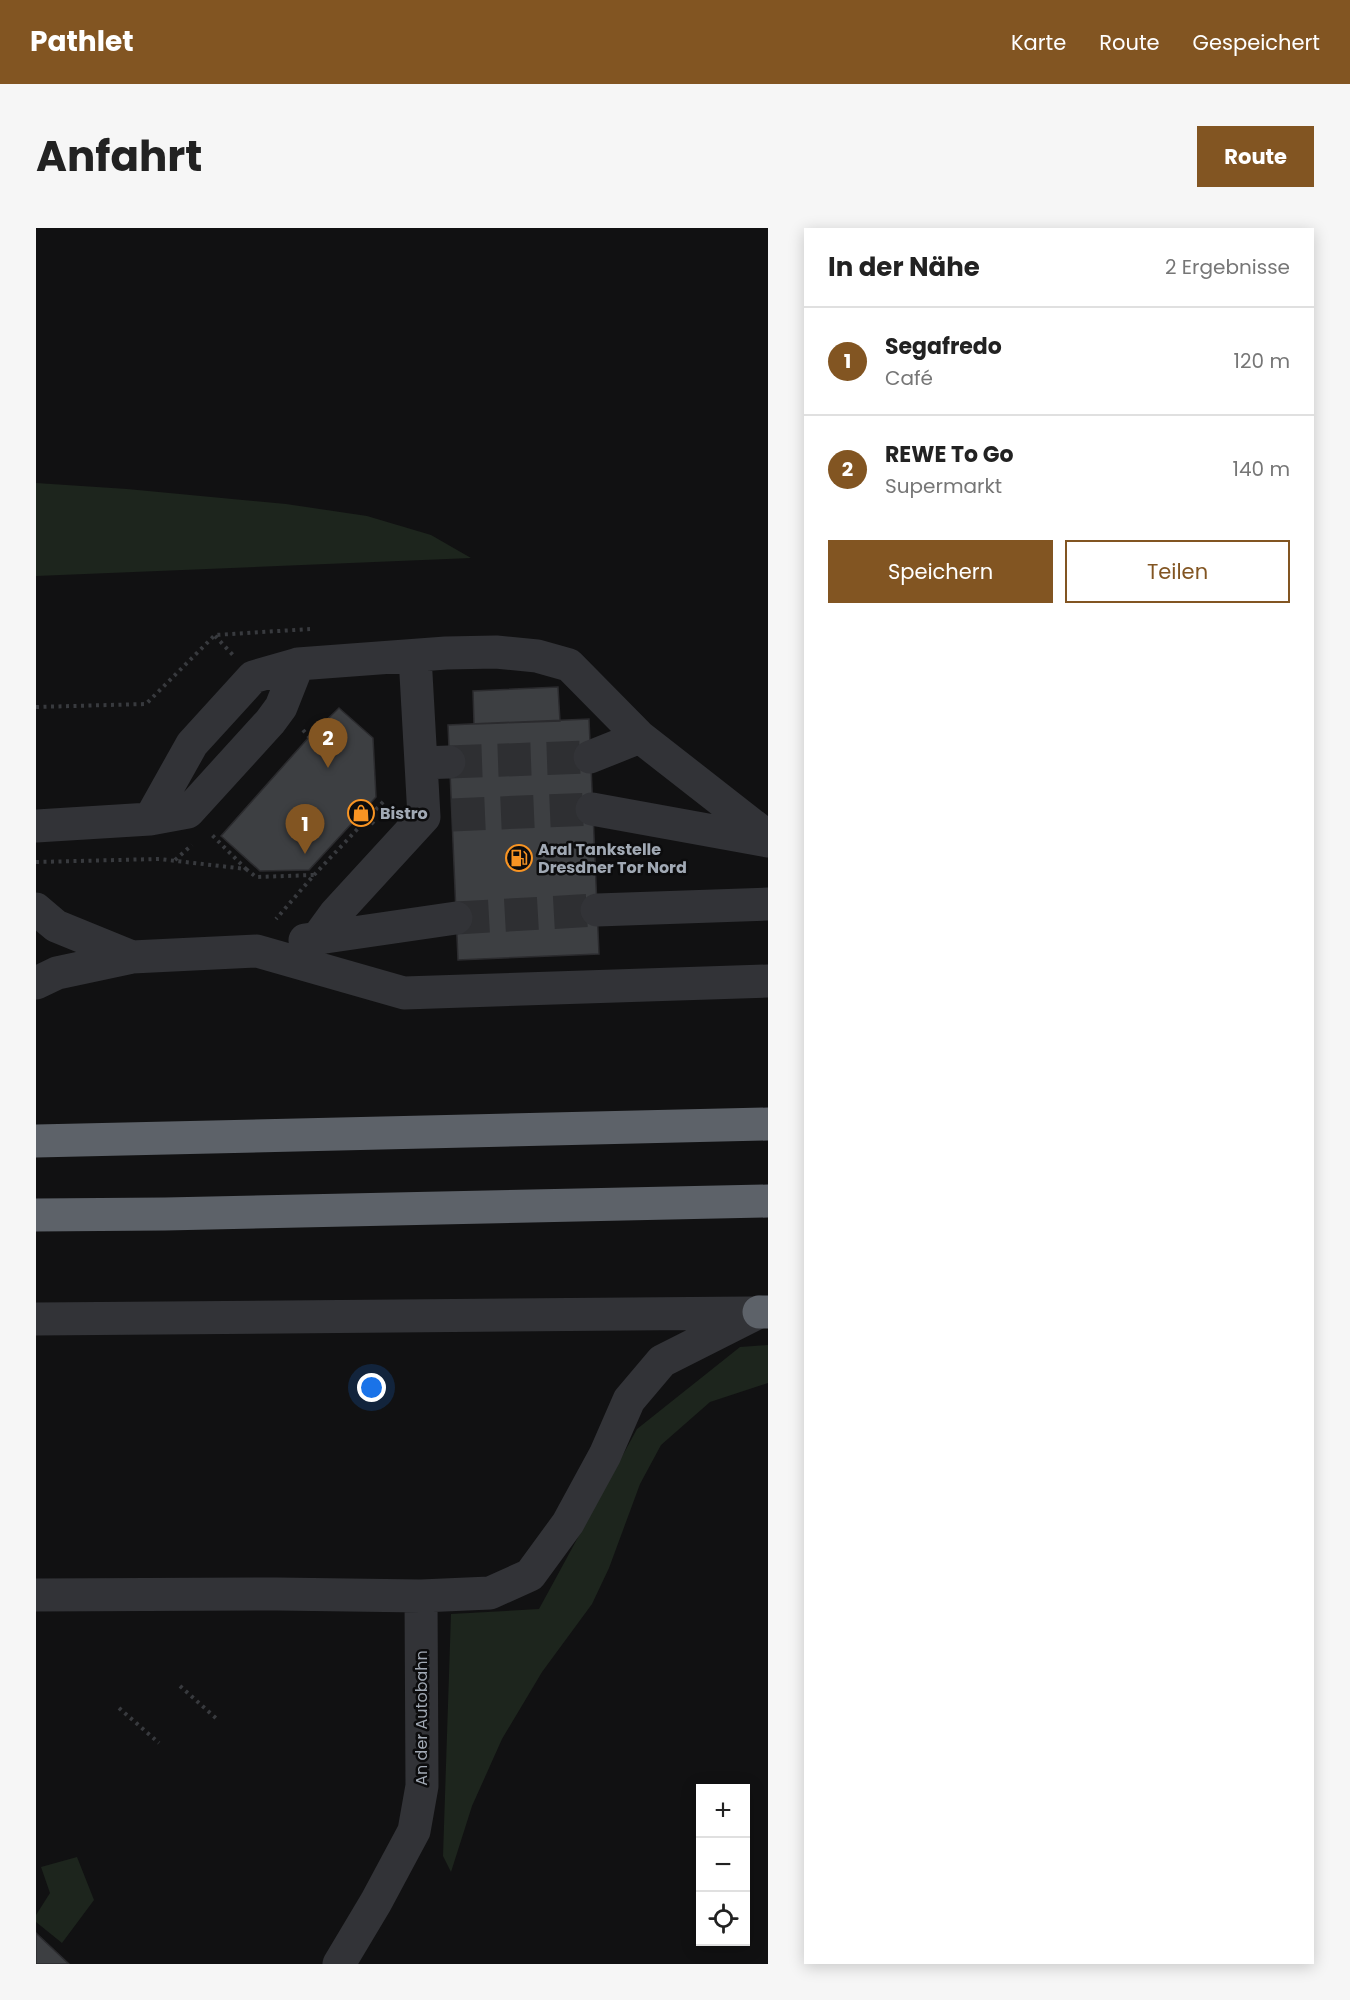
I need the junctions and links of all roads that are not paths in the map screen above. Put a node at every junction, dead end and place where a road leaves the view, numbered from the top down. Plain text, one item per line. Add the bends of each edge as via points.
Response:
1 (415, 656) junction
2 (298, 664) junction
3 (640, 737) junction
4 (590, 757) tunnel mouth
5 (592, 809) tunnel mouth
6 (150, 819) junction
7 (36, 826) edge
8 (768, 839) edge
9 (768, 904) edge
10 (36, 909) edge
11 (597, 910) tunnel mouth
12 (456, 918) tunnel mouth
13 (319, 936) junction
14 (257, 951) junction
15 (132, 957) junction
16 (768, 981) edge
17 (36, 983) edge
18 (768, 1124) edge
19 (36, 1141) edge
20 (768, 1201) edge
21 (36, 1215) edge
22 (763, 1312) edge
23 (36, 1318) edge
24 (36, 1595) edge
25 (421, 1596) junction
26 (339, 1964) edge

1 - 2 lane
1 - 3 lane via 496,652 537,656 569,665
1 - 13 lane via 436,762 438,816 335,915
2 - 6 lane via 254,677 192,744
2 - 6 lane via 281,707 270,722 188,812
3 - 4 lane
3 - 8 lane
5 - 8 lane
6 - 7 lane
9 - 11 lane
10 - 15 lane via 56,926
12 - 13 lane
13 - 14 lane
14 - 15 lane
14 - 16 lane via 404,993
15 - 17 lane via 57,973
18 - 19 highway
20 - 21 highway
22 - 23 lane
22 - 25 lane via 662,1361 629,1400 568,1523 530,1575 490,1593
24 - 25 lane
25 - 26 lane, An der Autobahn via 422,1786 414,1831

